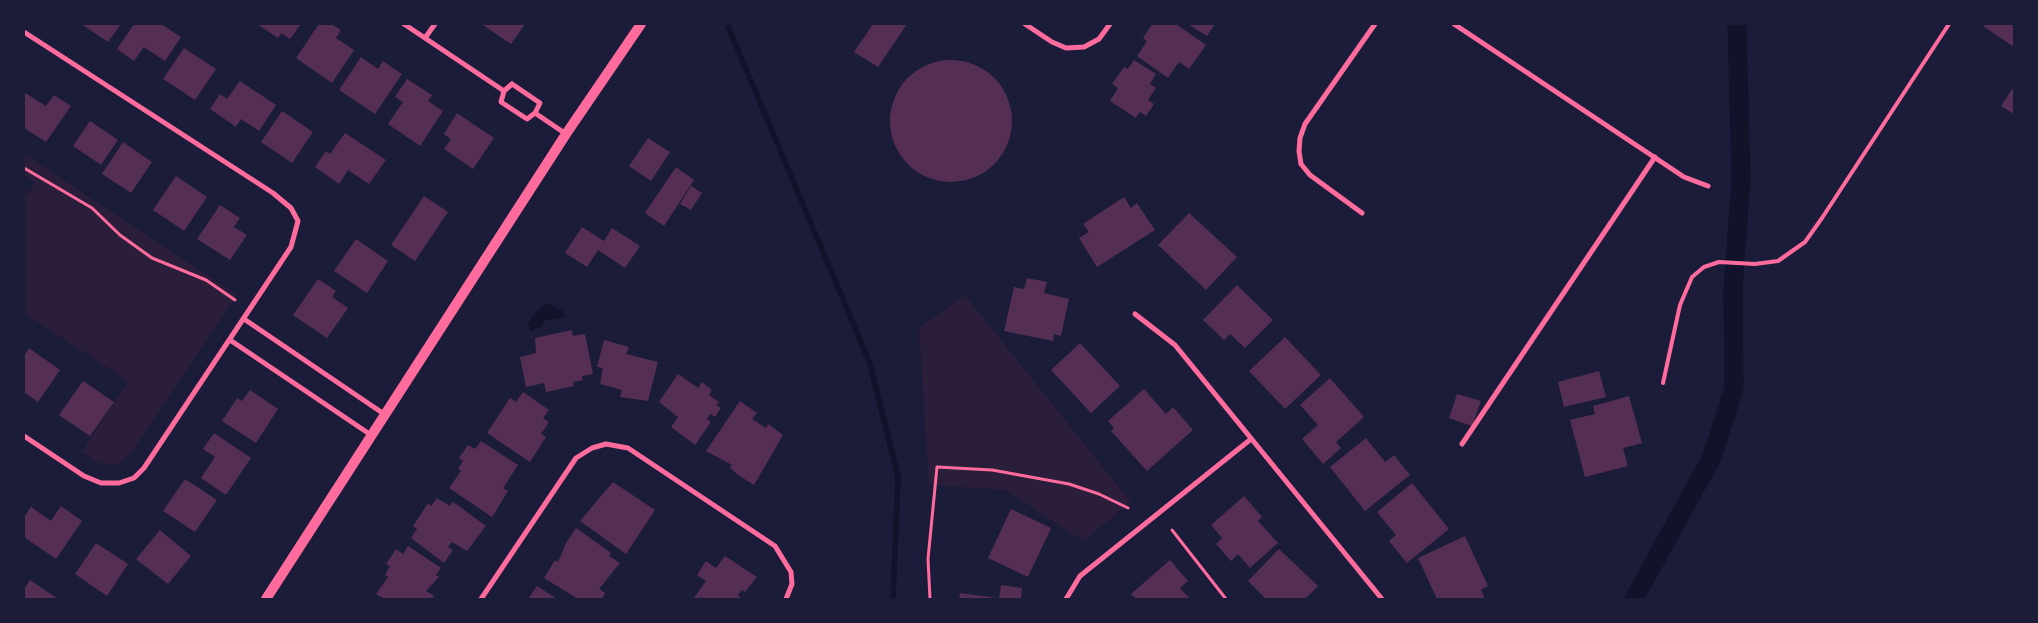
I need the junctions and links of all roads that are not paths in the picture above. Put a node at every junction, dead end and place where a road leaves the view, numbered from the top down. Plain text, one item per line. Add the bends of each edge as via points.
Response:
1 (404, 24) edge
2 (435, 24) edge
3 (641, 24) edge
4 (1025, 24) edge
5 (1110, 24) edge
6 (1375, 24) edge
7 (1454, 24) edge
8 (1949, 24) edge
9 (24, 32) edge
10 (425, 38) junction
11 (504, 91) junction
12 (535, 113) junction
13 (566, 134) junction
14 (1655, 158) junction
15 (1708, 186) dead end
16 (1362, 213) dead end
17 (1135, 314) dead end
18 (244, 319) junction
19 (230, 340) junction
20 (1663, 383) dead end
21 (384, 414) junction
22 (371, 435) junction
23 (24, 436) edge
24 (1251, 439) junction
25 (1462, 444) dead end
26 (266, 599) edge
27 (481, 599) edge
28 (786, 599) edge
29 (1066, 599) edge
30 (1382, 599) edge

1 - 10 street
2 - 10 street
3 - 13 main road
4 - 5 street via 1066,48 1084,47 1098,39
6 - 16 street via 1305,124 1300,138 1301,164 1310,175
7 - 14 street
8 - 20 lane via 1804,242 1778,261 1755,264 1719,262 1704,267 1692,277 1686,287
9 - 18 street via 292,208 298,221 291,247
10 - 11 street
11 - 12 street via 501,102 527,119
11 - 12 street via 512,84 533,98 540,103
12 - 13 street
13 - 21 main road
14 - 15 street via 1684,177
14 - 25 street
17 - 24 street via 1176,345
18 - 19 street
18 - 21 street
19 - 22 street
19 - 23 street via 134,478 120,483 101,483 84,476
21 - 22 main road
22 - 26 main road
24 - 29 street via 1080,576
24 - 30 street
27 - 28 street via 576,458 606,444 628,448 775,546 791,572 792,584

